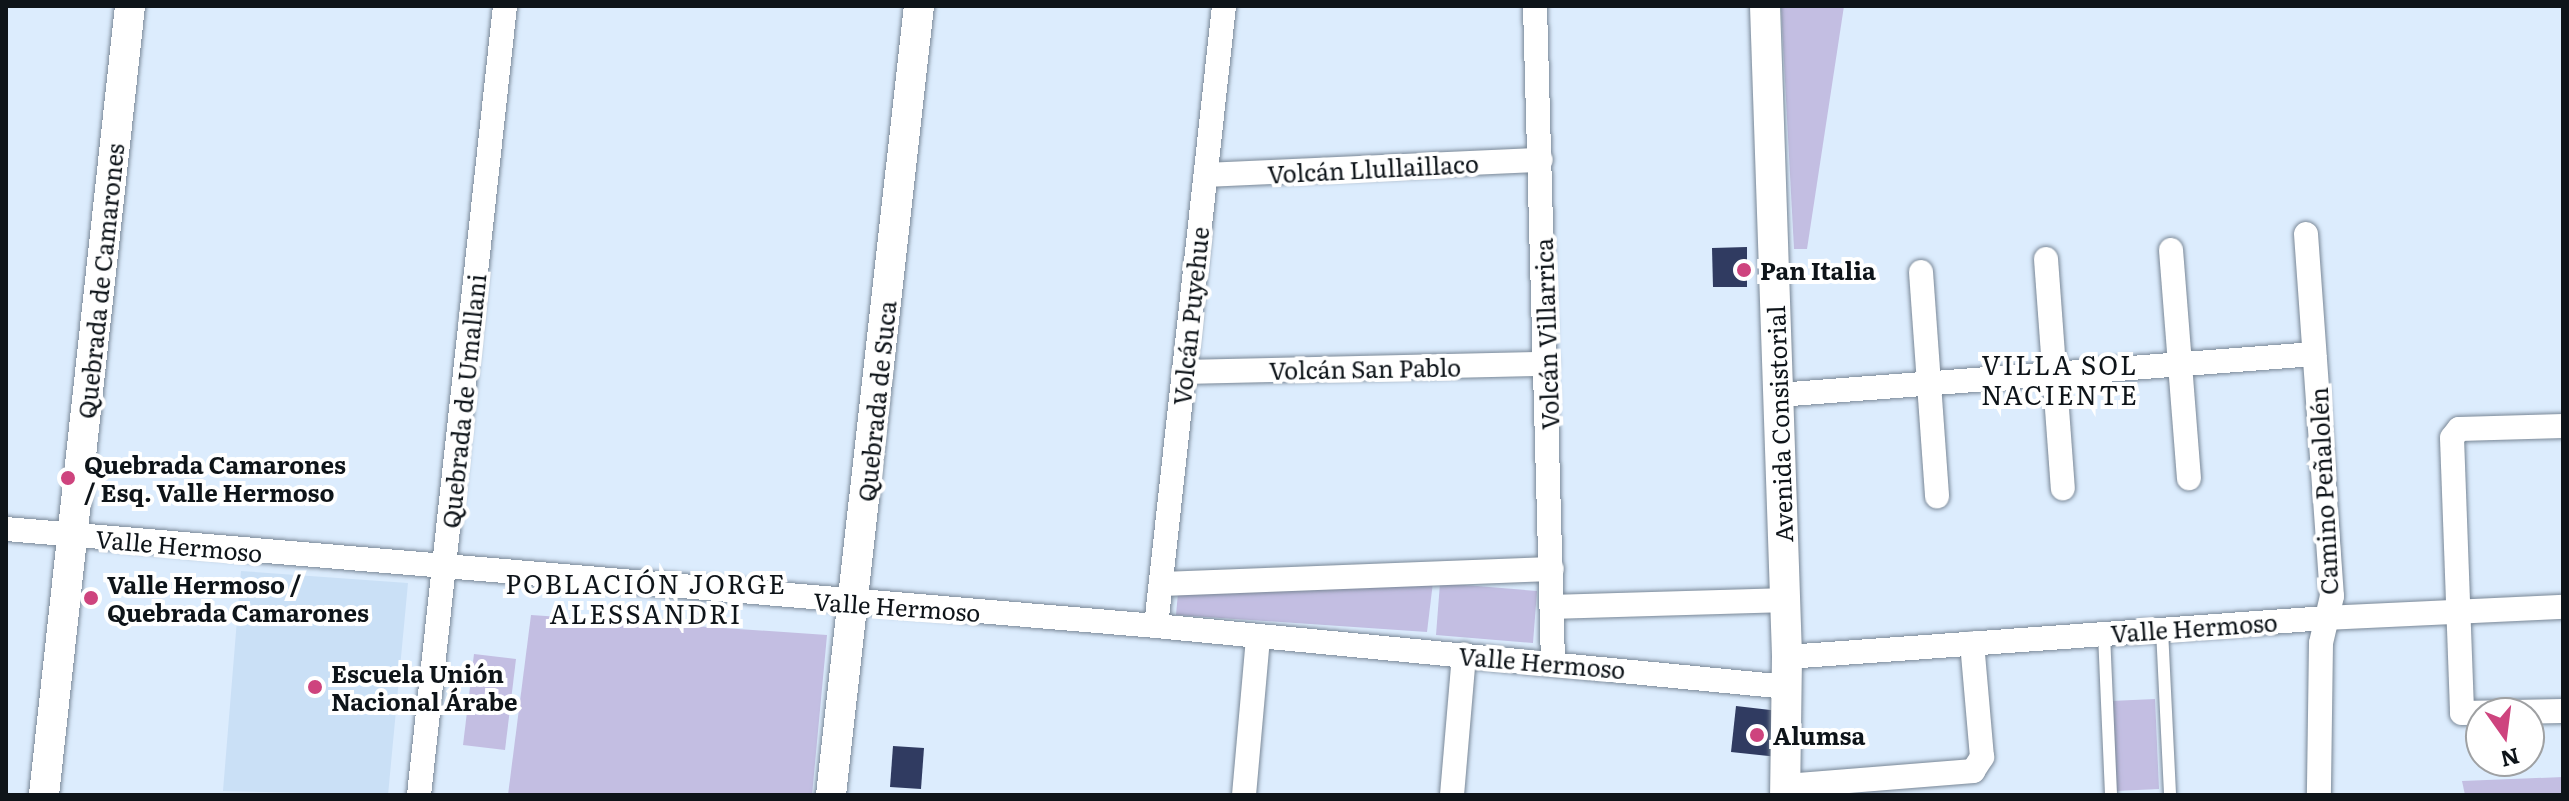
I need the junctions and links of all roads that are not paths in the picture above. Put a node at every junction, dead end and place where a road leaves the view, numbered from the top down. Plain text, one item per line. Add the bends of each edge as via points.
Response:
1 (130, 6) edge
2 (505, 6) edge
3 (919, 6) edge
4 (1224, 6) edge
5 (1535, 6) edge
6 (1765, 6) edge
7 (1541, 160) junction
8 (1206, 175) junction
9 (2306, 234) dead end
10 (2171, 250) dead end
11 (2046, 259) dead end
12 (1921, 272) dead end
13 (2314, 354) junction
14 (1546, 364) junction
15 (2180, 365) junction
16 (1184, 372) junction
17 (2054, 374) junction
18 (1929, 384) junction
19 (1778, 395) junction
20 (2563, 426) edge
21 (2189, 478) dead end
22 (2063, 488) dead end
23 (1937, 496) dead end
24 (6, 529) edge
25 (73, 535) junction
26 (445, 568) junction
27 (1552, 569) junction
28 (1161, 584) junction
29 (1785, 600) junction
30 (853, 603) junction
31 (1553, 607) junction
32 (2563, 607) edge
33 (2458, 610) junction
34 (2326, 618) junction
35 (1156, 626) junction
36 (2162, 630) junction
37 (2104, 634) junction
38 (1258, 637) junction
39 (1972, 643) junction
40 (1464, 655) junction
41 (1553, 662) junction
42 (1787, 672) junction
43 (2563, 711) edge
44 (1786, 790) edge
45 (44, 795) edge
46 (419, 795) edge
47 (831, 795) edge
48 (1244, 795) edge
49 (1452, 795) edge
50 (2111, 795) edge
51 (2170, 795) edge
52 (2319, 795) edge

1 - 25 street, Quebrada de Camarones
2 - 26 street, Quebrada de Umallani
3 - 30 street, Quebrada de Suca
4 - 8 street, Volcán Puyehue
5 - 7 street, Volcán Villarrica
6 - 19 street, Avenida Consistorial
7 - 8 street, Volcán Llullaillaco
7 - 14 street, Volcán Villarrica
8 - 16 street, Volcán Puyehue
9 - 13 street, Camino Peñalolén
10 - 15 street
11 - 17 street
12 - 18 street
13 - 15 street
13 - 34 street, Camino Peñalolén via 2332,596
14 - 16 street, Volcán San Pablo
14 - 27 street, Volcán Villarrica
15 - 17 street
15 - 21 street
16 - 28 street, Volcán Puyehue
17 - 18 street
17 - 22 street
18 - 19 street
18 - 23 street
19 - 29 street, Avenida Consistorial
20 - 33 street via 2459,429 2452,438
24 - 25 street, Valle Hermoso
25 - 26 street, Valle Hermoso
25 - 45 street, Quebrada de Camarones
26 - 30 street, Valle Hermoso
26 - 46 street, Quebrada de Umallani
27 - 28 street
27 - 31 street, Volcán Villarrica
28 - 35 street, Volcán Puyehue
29 - 31 street
29 - 42 street, Avenida Consistorial
30 - 35 street, Valle Hermoso
30 - 47 street, Quebrada de Suca
31 - 41 street, Volcán Villarrica
32 - 33 street, Valle Hermoso
33 - 34 street, Valle Hermoso
33 - 43 street via 2462,713
34 - 36 street, Valle Hermoso
34 - 52 street, Camino Peñalolén via 2321,643
35 - 38 street, Valle Hermoso
36 - 37 street, Valle Hermoso
36 - 51 lane
37 - 39 street, Valle Hermoso
37 - 50 lane
38 - 40 street, Valle Hermoso
38 - 48 street
39 - 42 street, Valle Hermoso
39 - 44 street via 1982,757 1973,771
40 - 41 street, Valle Hermoso
40 - 49 street
41 - 42 street, Valle Hermoso
42 - 44 street, Avenida Consistorial

